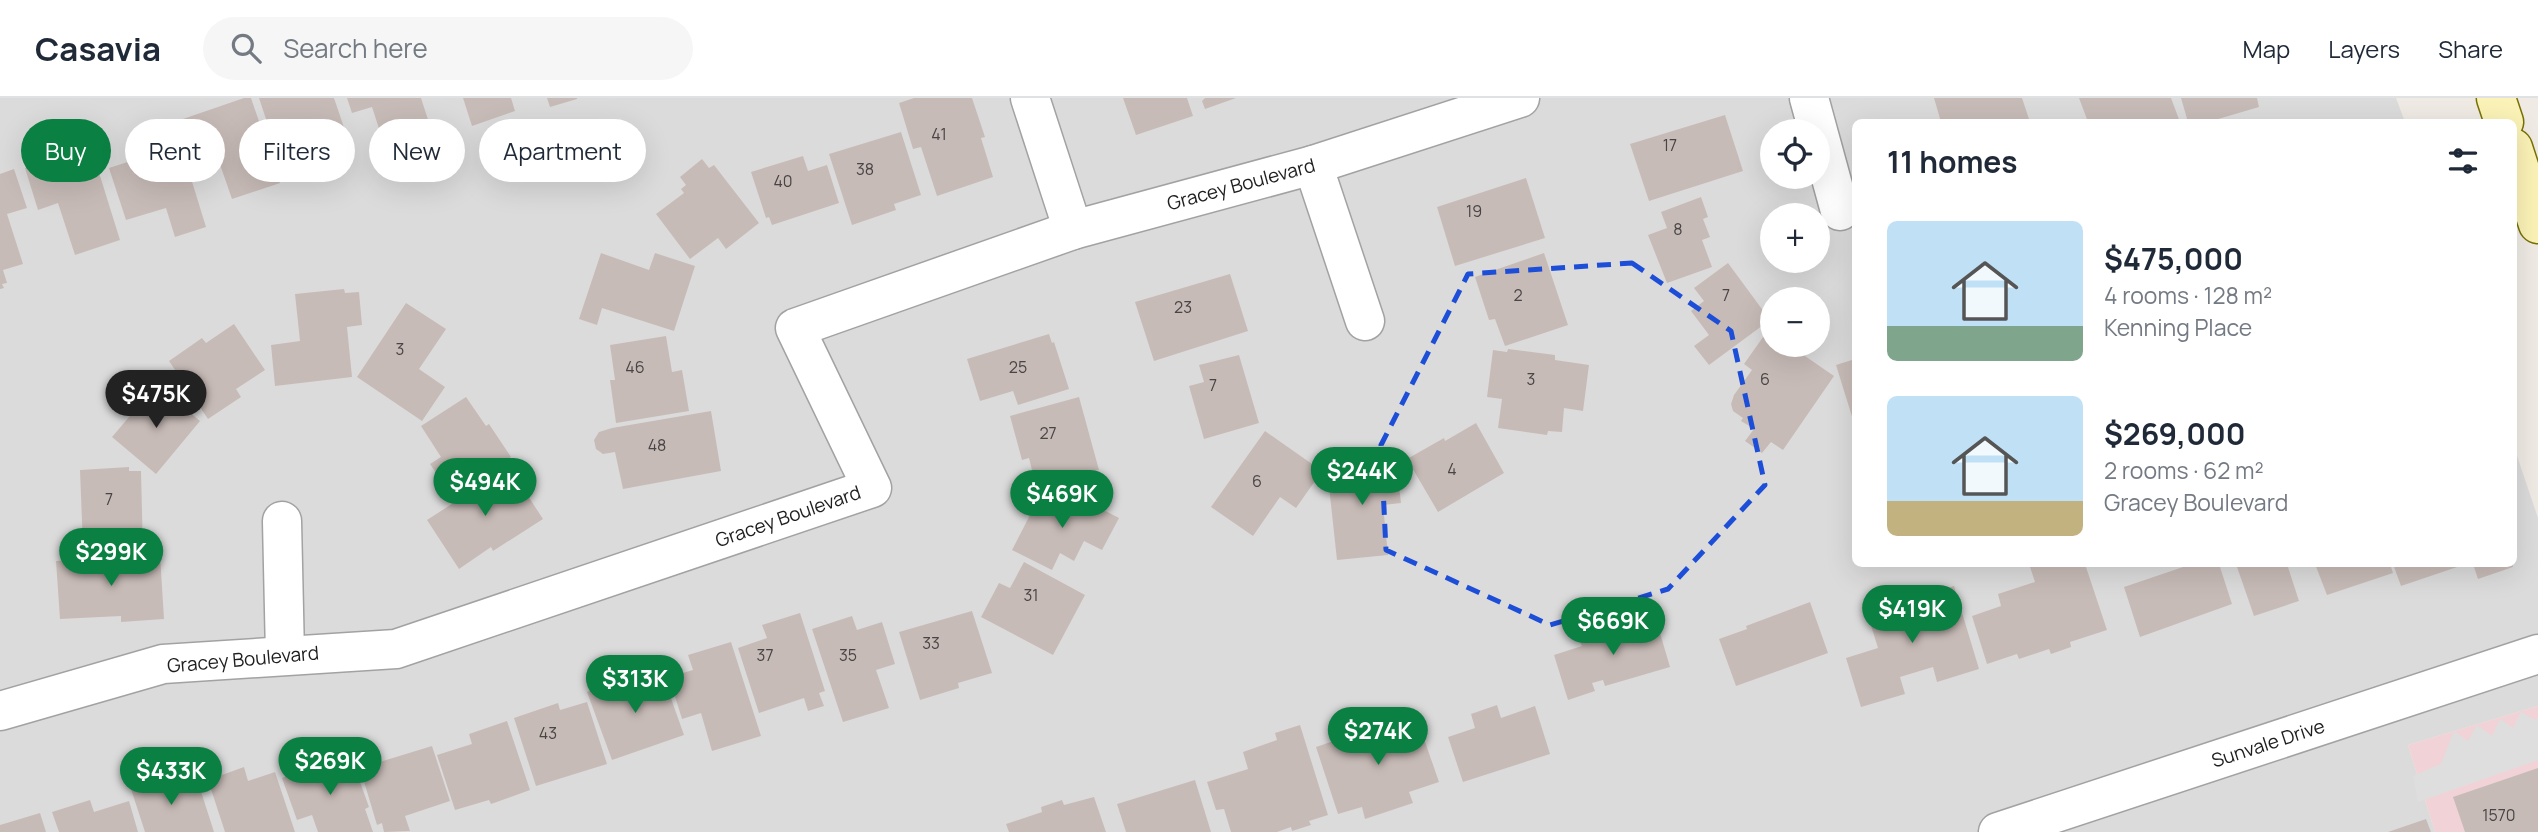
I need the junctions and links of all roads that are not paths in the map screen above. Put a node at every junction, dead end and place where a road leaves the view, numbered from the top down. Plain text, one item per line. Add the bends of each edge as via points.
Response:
1 (1030, 98) edge
2 (1520, 98) edge
3 (1809, 98) edge
4 (2496, 98) edge
5 (2503, 119) edge
6 (2517, 160) edge
7 (1313, 165) junction
8 (1840, 211) dead end
9 (2538, 224) edge
10 (1073, 230) junction
11 (1365, 321) dead end
12 (282, 520) dead end
13 (2538, 654) edge
14 (285, 655) junction
15 (0, 711) edge
16 (1998, 832) edge

1 - 10 street
2 - 7 street, Gracey Boulevard
3 - 8 street
4 - 5 main road
6 - 9 main road
7 - 10 street, Gracey Boulevard
7 - 11 street
10 - 14 street, Gracey Boulevard via 796,328 872,488 396,649
12 - 14 street
13 - 16 street, Sunvale Drive
14 - 15 street, Gracey Boulevard via 163,664

